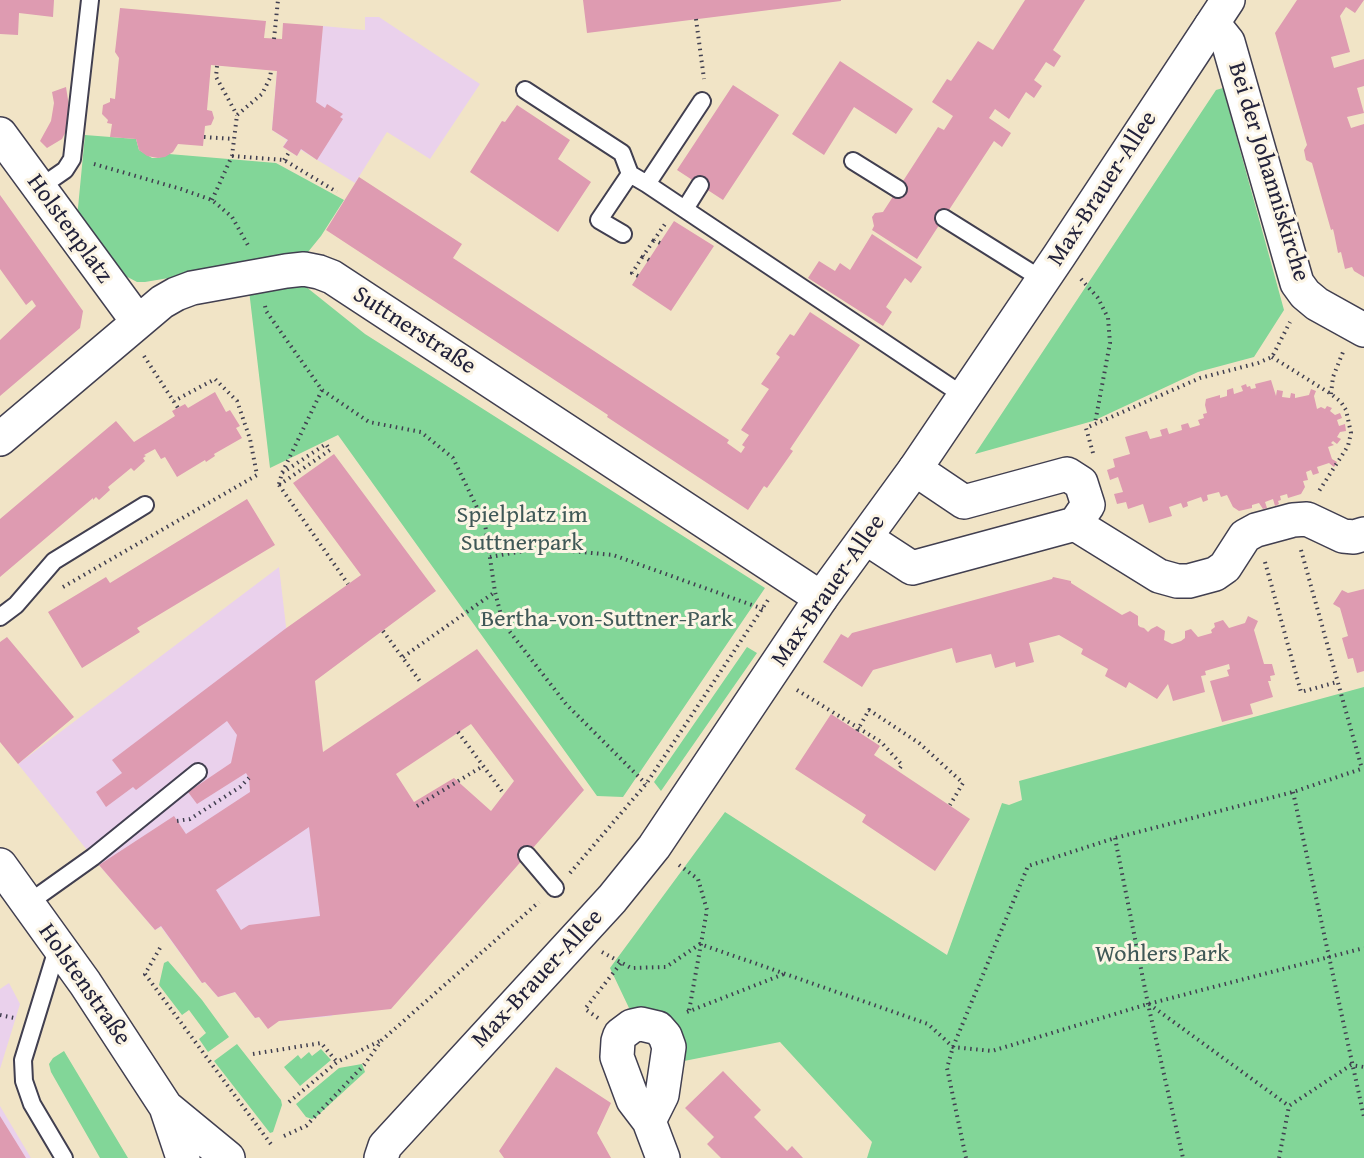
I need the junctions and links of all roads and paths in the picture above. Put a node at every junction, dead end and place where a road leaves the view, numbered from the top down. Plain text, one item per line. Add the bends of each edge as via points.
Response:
1 (90, 0) edge
2 (278, 0) edge
3 (1219, 13) edge
4 (696, 19) dead end
5 (274, 39) dead end
6 (217, 66) dead end
7 (271, 71) dead end
8 (525, 90) dead end
9 (702, 101) joint
10 (237, 115) junction
11 (0, 134) edge
12 (204, 137) dead end
13 (234, 140) junction
14 (290, 152) dead end
15 (232, 156) junction
16 (284, 160) junction
17 (853, 160) dead end
18 (630, 174) junction
19 (648, 184) junction
20 (700, 186) dead end
21 (39, 188) junction
22 (898, 189) dead end
23 (338, 192) dead end
24 (212, 200) dead end
25 (685, 209) junction
26 (944, 218) dead end
27 (665, 224) dead end
28 (623, 234) dead end
29 (654, 240) junction
30 (660, 243) dead end
31 (643, 256) junction
32 (649, 260) dead end
33 (1051, 268) junction
34 (638, 276) dead end
35 (1305, 294) junction
36 (132, 327) junction
37 (1361, 328) edge
38 (1272, 357) junction
39 (322, 390) dead end
40 (1331, 394) junction
41 (964, 396) junction
42 (174, 401) junction
43 (178, 408) dead end
44 (1095, 424) junction
45 (0, 439) edge
46 (453, 458) dead end
47 (1095, 458) dead end
48 (915, 469) junction
49 (282, 473) junction
50 (279, 485) junction
51 (145, 505) dead end
52 (1293, 520) junction
53 (1075, 524) junction
54 (1256, 530) junction
55 (1364, 534) edge
56 (866, 538) junction
57 (490, 557) junction
58 (348, 584) dead end
59 (60, 589) dead end
60 (495, 591) junction
61 (821, 598) junction
62 (763, 609) dead end
63 (0, 617) edge
64 (383, 631) dead end
65 (403, 657) junction
66 (770, 674) junction
67 (1337, 682) junction
68 (422, 684) dead end
69 (858, 729) junction
70 (458, 732) dead end
71 (483, 766) junction
72 (1363, 768) edge
73 (898, 771) dead end
74 (198, 772) dead end
75 (249, 778) dead end
76 (646, 784) dead end
77 (1293, 792) junction
78 (504, 794) dead end
79 (950, 805) dead end
80 (417, 806) dead end
81 (177, 821) dead end
82 (1115, 837) junction
83 (654, 847) junction
84 (527, 855) dead end
85 (0, 865) edge
86 (555, 888) dead end
87 (27, 904) junction
88 (575, 938) junction
89 (700, 944) junction
90 (58, 946) junction
91 (160, 948) dead end
92 (1364, 948) edge
93 (1328, 957) junction
94 (621, 963) junction
95 (785, 974) junction
96 (1148, 1004) junction
97 (689, 1011) junction
98 (652, 1025) junction
99 (621, 1035) junction
100 (382, 1040) dead end
101 (953, 1047) junction
102 (253, 1054) dead end
103 (337, 1062) junction
104 (1352, 1065) junction
105 (1364, 1067) edge
106 (289, 1102) dead end
107 (1289, 1106) junction
108 (166, 1107) junction
109 (1364, 1117) edge
110 (649, 1121) junction
111 (273, 1147) dead end
112 (375, 1154) edge
113 (64, 1158) edge
114 (164, 1158) edge
115 (183, 1158) edge
116 (228, 1158) edge
117 (663, 1158) edge
118 (966, 1158) edge
119 (1183, 1158) edge
120 (1279, 1158) edge

1 - 21 lane via 72,159 65,170
2 - 5 path
3 - 33 street, Max-Brauer-Allee
3 - 35 street, Bei der Johanniskirche via 1220,32 1228,42 1297,283
4 - 9 path via 705,89
6 - 10 path via 216,77
7 - 10 path via 262,94
8 - 18 lane via 622,153
9 - 19 lane
10 - 13 path
11 - 21 street, Holstenplatz
12 - 13 path
13 - 15 path
14 - 16 path
15 - 16 path
15 - 24 path
16 - 23 path
17 - 22 lane
18 - 19 lane
18 - 28 lane via 599,220
19 - 25 lane
20 - 25 lane
21 - 36 street, Holstenplatz
25 - 41 lane
26 - 33 lane
27 - 29 path
29 - 30 path
29 - 31 path
31 - 32 path
31 - 34 path via 632,273
33 - 41 street, Max-Brauer-Allee
33 - 44 path via 1098,298 1108,318 1110,343
35 - 37 street, Bei der Johanniskirche
35 - 38 path
36 - 42 path
36 - 45 street, Suttnerstraße
36 - 61 street, Suttnerstraße via 162,302 192,288 304,269 332,277
37 - 40 path via 1344,351 1333,377
38 - 40 path
38 - 44 path via 1200,378
39 - 49 path
40 - 52 path via 1341,402 1349,420 1348,446 1314,498
41 - 48 street, Max-Brauer-Allee
42 - 43 path
42 - 59 path via 215,379 237,401 257,475
44 - 47 path via 1086,428
46 - 57 path via 485,524
48 - 53 street via 964,502 1067,474 1081,483 1088,505
48 - 56 street, Max-Brauer-Allee
49 - 50 path
49 - 50 path via 326,444 330,450
50 - 58 path
51 - 63 lane via 54,561 16,605
52 - 54 street
52 - 55 street via 1307,519 1343,536
52 - 67 path
53 - 54 street via 1159,576 1177,581 1215,574 1225,567 1245,536
53 - 56 street via 912,568
54 - 67 path via 1301,692
56 - 61 street, Max-Brauer-Allee
57 - 60 path
57 - 62 path via 540,549 613,555
60 - 65 path
60 - 76 path via 503,623 566,704
61 - 66 street, Max-Brauer-Allee
64 - 65 path
65 - 68 path
66 - 69 path
66 - 83 street, Max-Brauer-Allee
67 - 72 path
69 - 73 path via 881,742 902,765
69 - 79 path via 869,710 919,743 963,783
70 - 71 path
71 - 78 path
71 - 80 path
72 - 77 path
74 - 87 lane via 93,857
75 - 81 path via 190,819
77 - 82 path
77 - 93 path
82 - 96 path
82 - 101 path via 1028,866
83 - 88 street, Max-Brauer-Allee
83 - 89 path via 698,879 706,910
84 - 86 lane
85 - 87 street, Holstenstraße
87 - 90 street, Holstenstraße
88 - 94 path
88 - 112 street, Max-Brauer-Allee
89 - 94 path via 666,967 631,968
89 - 95 path
89 - 97 path
90 - 108 street, Holstenstraße
90 - 113 lane via 23,1060 24,1081 32,1104
91 - 111 path via 145,974
92 - 93 path
93 - 96 path
93 - 104 path
94 - 99 path via 585,1009
95 - 97 path
95 - 101 path via 928,1024
96 - 101 path via 992,1051
96 - 107 path
96 - 119 path
97 - 98 path
98 - 99 street via 637,1024
98 - 110 street via 663,1033 669,1047 662,1095
99 - 110 street via 617,1057 633,1100
100 - 103 path
101 - 118 path via 947,1068
102 - 103 path via 321,1043
103 - 106 path
104 - 105 path
104 - 107 path
104 - 109 path
107 - 120 path
108 - 114 street
108 - 115 street, Holstenstraße
108 - 116 street, Holstenstraße
110 - 117 street

